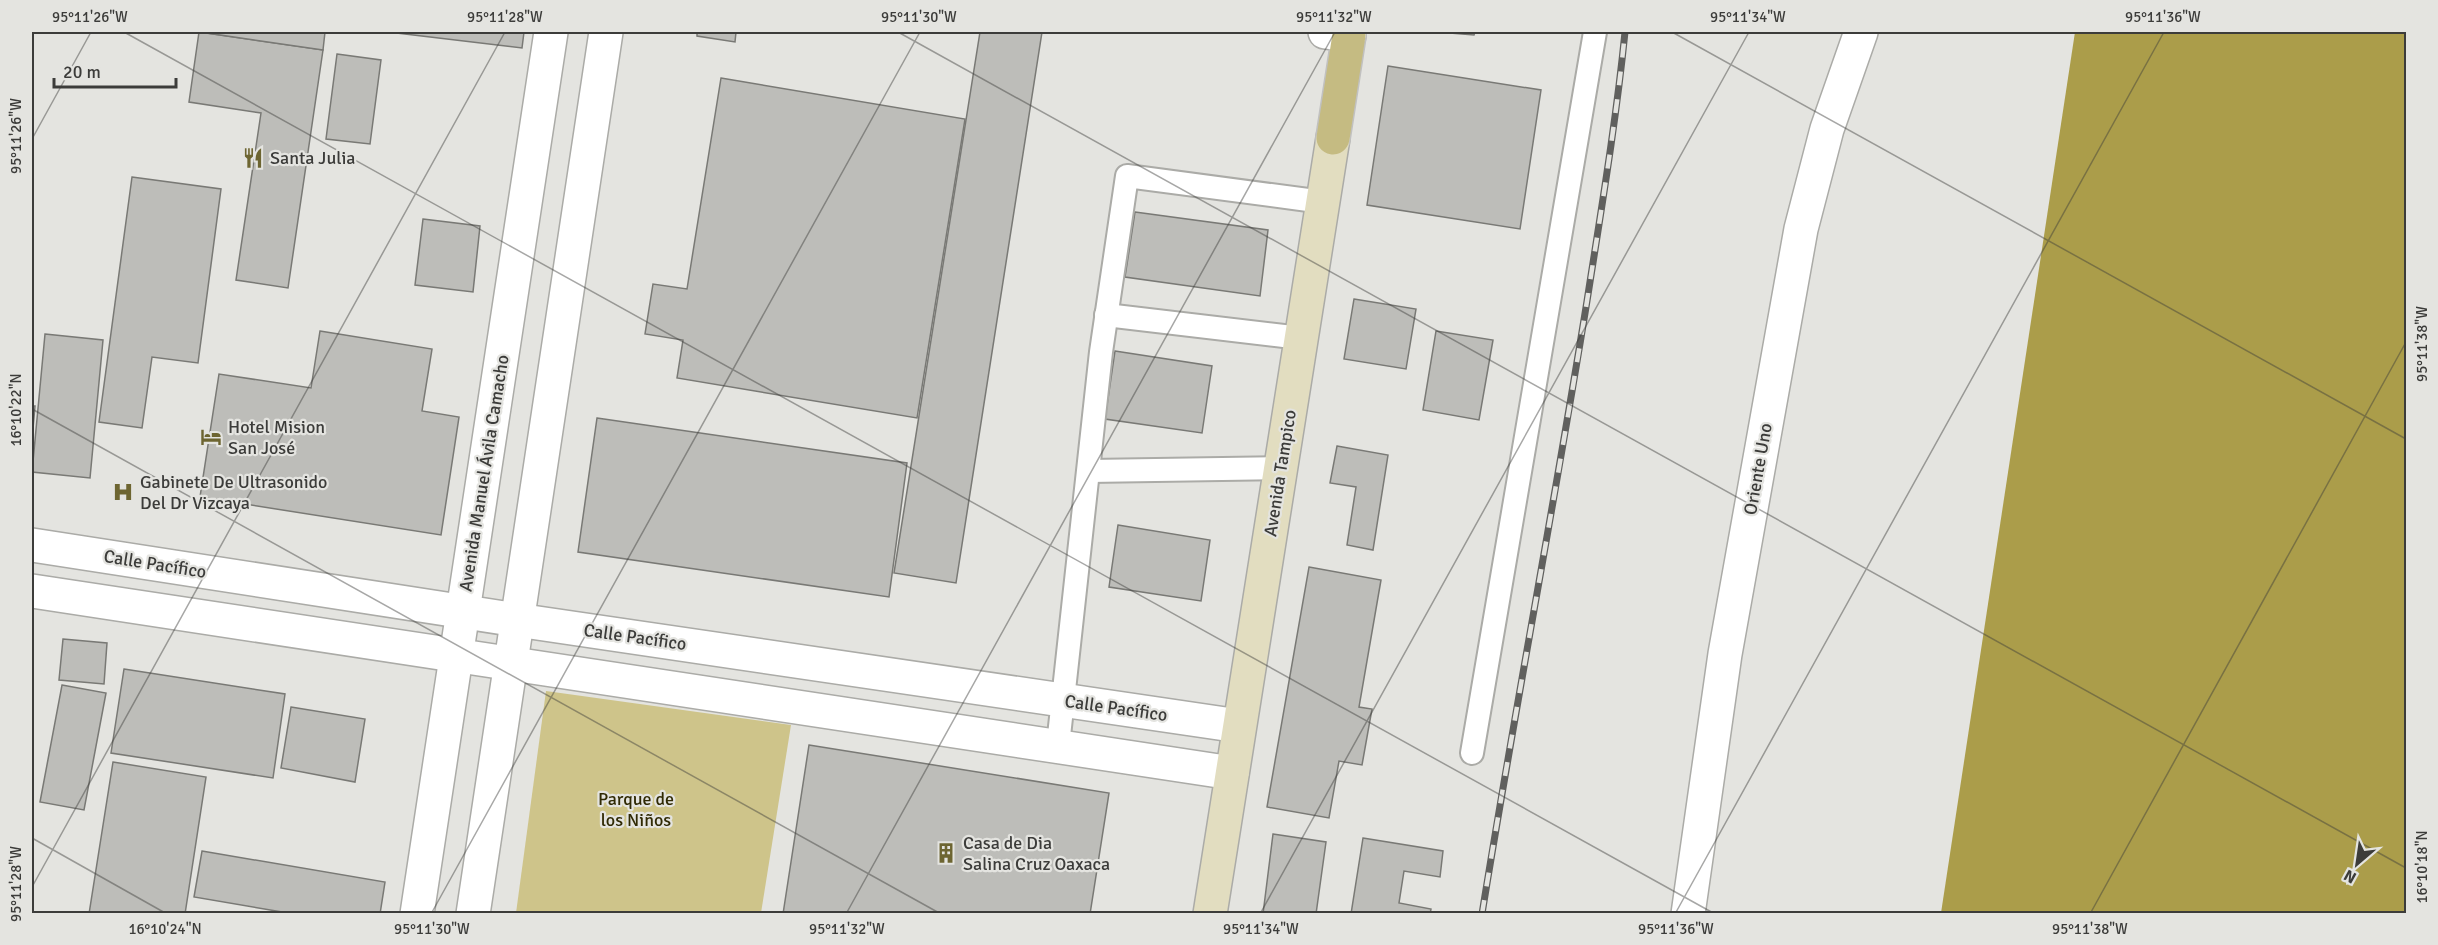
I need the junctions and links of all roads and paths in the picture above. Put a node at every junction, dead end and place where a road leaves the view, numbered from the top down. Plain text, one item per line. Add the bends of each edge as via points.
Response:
1 (551, 32) edge
2 (606, 32) edge
3 (1595, 32) edge
4 (1861, 32) edge
5 (1341, 33) edge
6 (1323, 202) junction
7 (1106, 315) junction
8 (1301, 338) junction
9 (1281, 468) junction
10 (1089, 471) junction
11 (32, 545) edge
12 (32, 591) edge
13 (463, 612) junction
14 (517, 620) junction
15 (456, 656) junction
16 (511, 663) junction
17 (1065, 700) junction
18 (1239, 726) junction
19 (1058, 745) junction
20 (1472, 753) dead end
21 (1232, 773) junction
22 (417, 914) edge
23 (472, 914) edge
24 (1210, 914) edge
25 (1688, 914) edge

1 - 13 street, Avenida Manuel Ávila Camacho
2 - 14 street
3 - 20 lane
4 - 25 street, Oriente Uno via 1827,129 1801,229 1725,654
5 - 6 main road, Avenida Tampico via 1333,138
6 - 7 lane via 1127,176
6 - 8 main road, Avenida Tampico
7 - 8 lane
7 - 10 lane
8 - 9 main road, Avenida Tampico
9 - 10 lane
9 - 18 main road, Avenida Tampico
10 - 17 lane
11 - 13 street, Calle Pacífico
12 - 15 street
13 - 14 street, Calle Pacífico
13 - 15 street, Avenida Manuel Ávila Camacho
14 - 16 street
14 - 17 street, Calle Pacífico
15 - 16 street
15 - 22 street, Avenida Manuel Ávila Camacho
16 - 19 street
16 - 23 street
17 - 18 street, Calle Pacífico
17 - 19 lane
18 - 21 main road, Avenida Tampico
19 - 21 street
21 - 24 main road, Avenida Tampico

